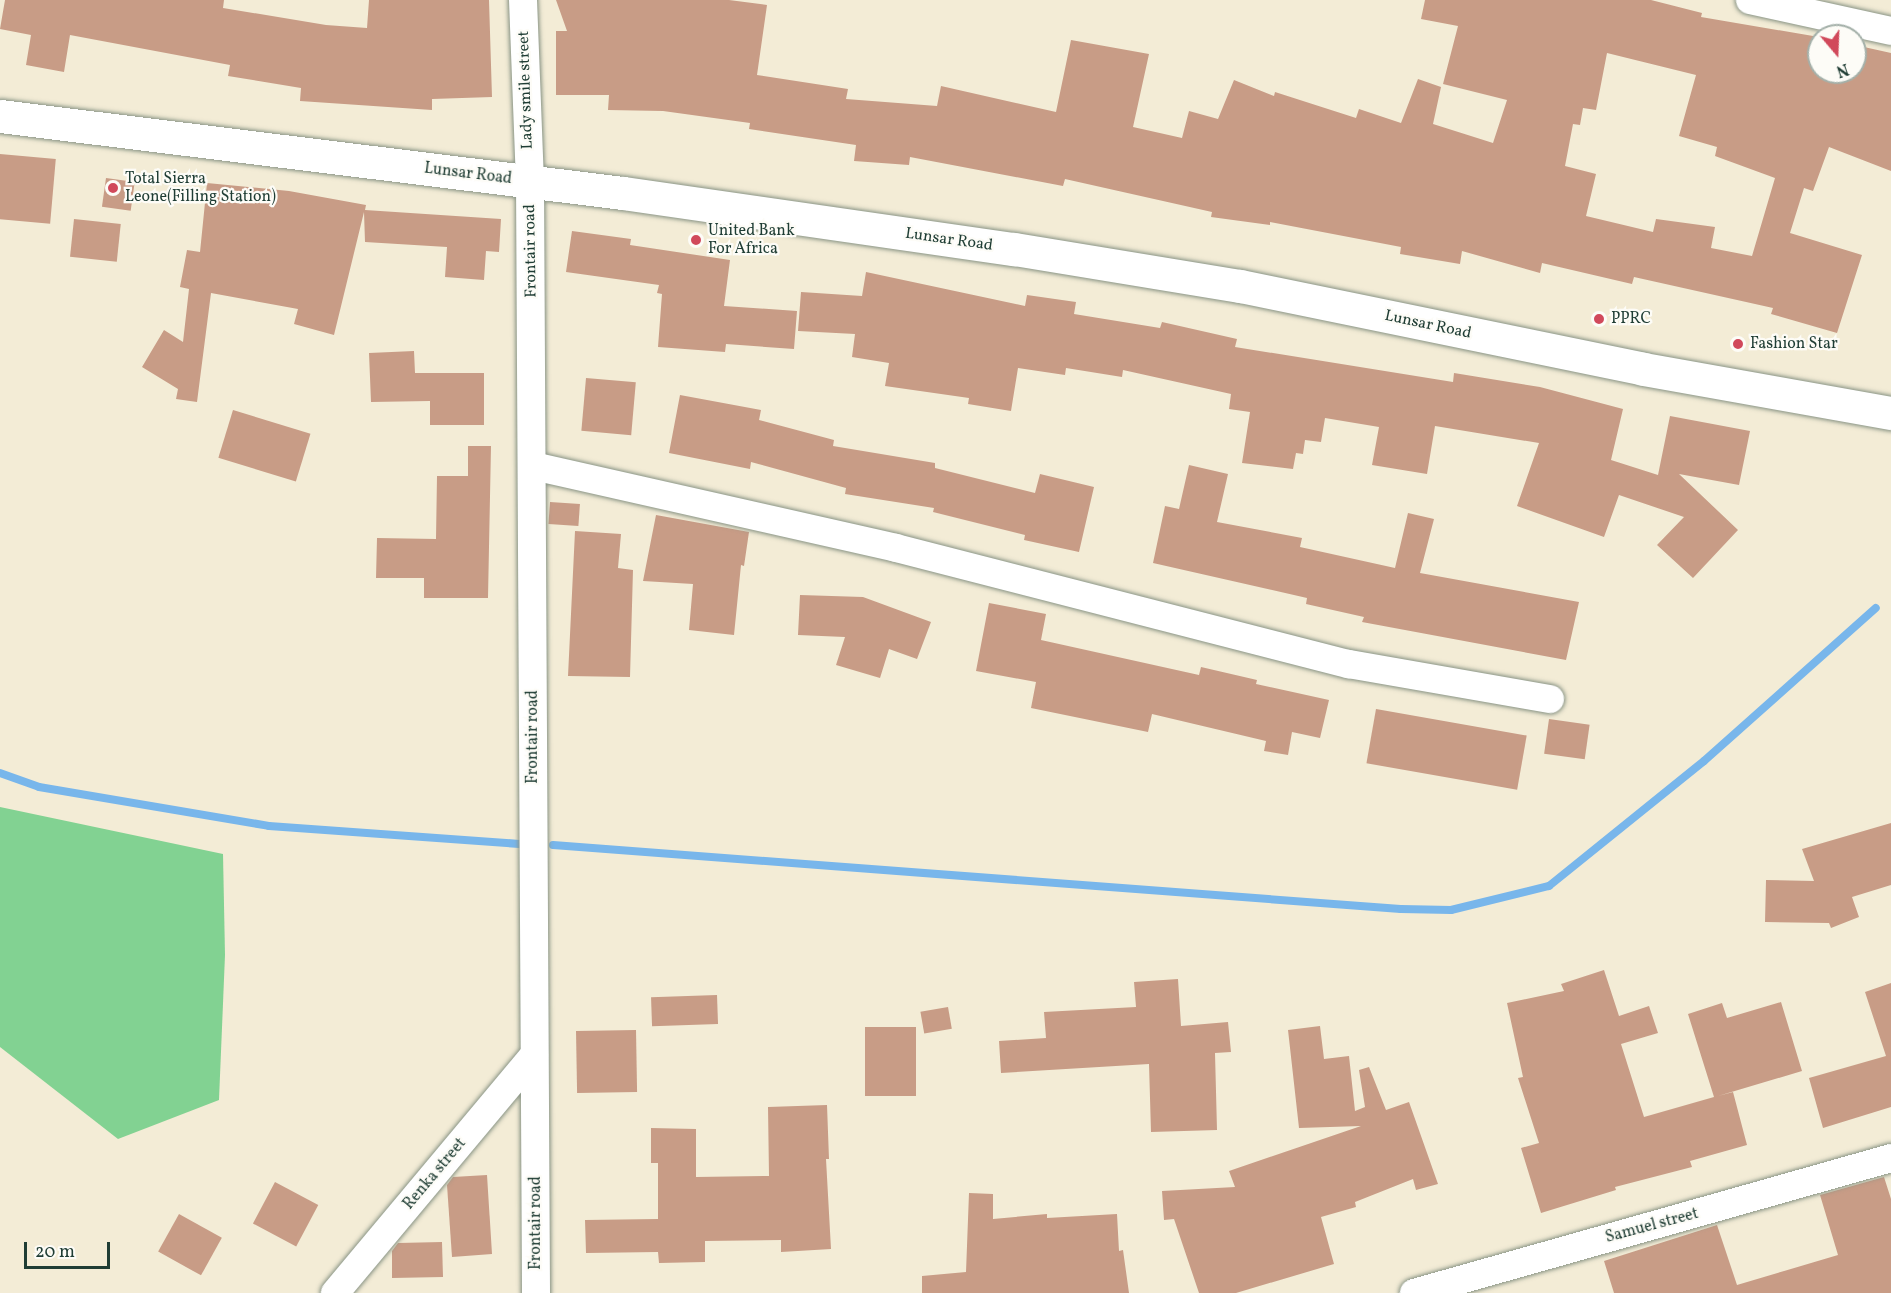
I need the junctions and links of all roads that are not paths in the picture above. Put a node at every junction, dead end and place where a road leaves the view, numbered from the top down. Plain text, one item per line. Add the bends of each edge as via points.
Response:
1 (523, 0) edge
2 (1750, 0) edge
3 (1891, 30) edge
4 (0, 116) edge
5 (530, 181) junction
6 (1891, 413) edge
7 (533, 466) junction
8 (1550, 699) dead end
9 (534, 1055) junction
10 (1891, 1158) edge
11 (335, 1293) edge
12 (536, 1293) edge
13 (1414, 1293) edge

1 - 5 street, Lady smile street
2 - 3 street
4 - 5 main road, Lunsar Road
5 - 6 main road, Lunsar Road via 1014,249 1240,286 1643,369
5 - 7 street, Frontair road
7 - 8 street via 896,548 1349,664
7 - 9 street, Frontair road
9 - 11 street, Renka street
9 - 12 street, Frontair road
10 - 13 street, Samuel street

